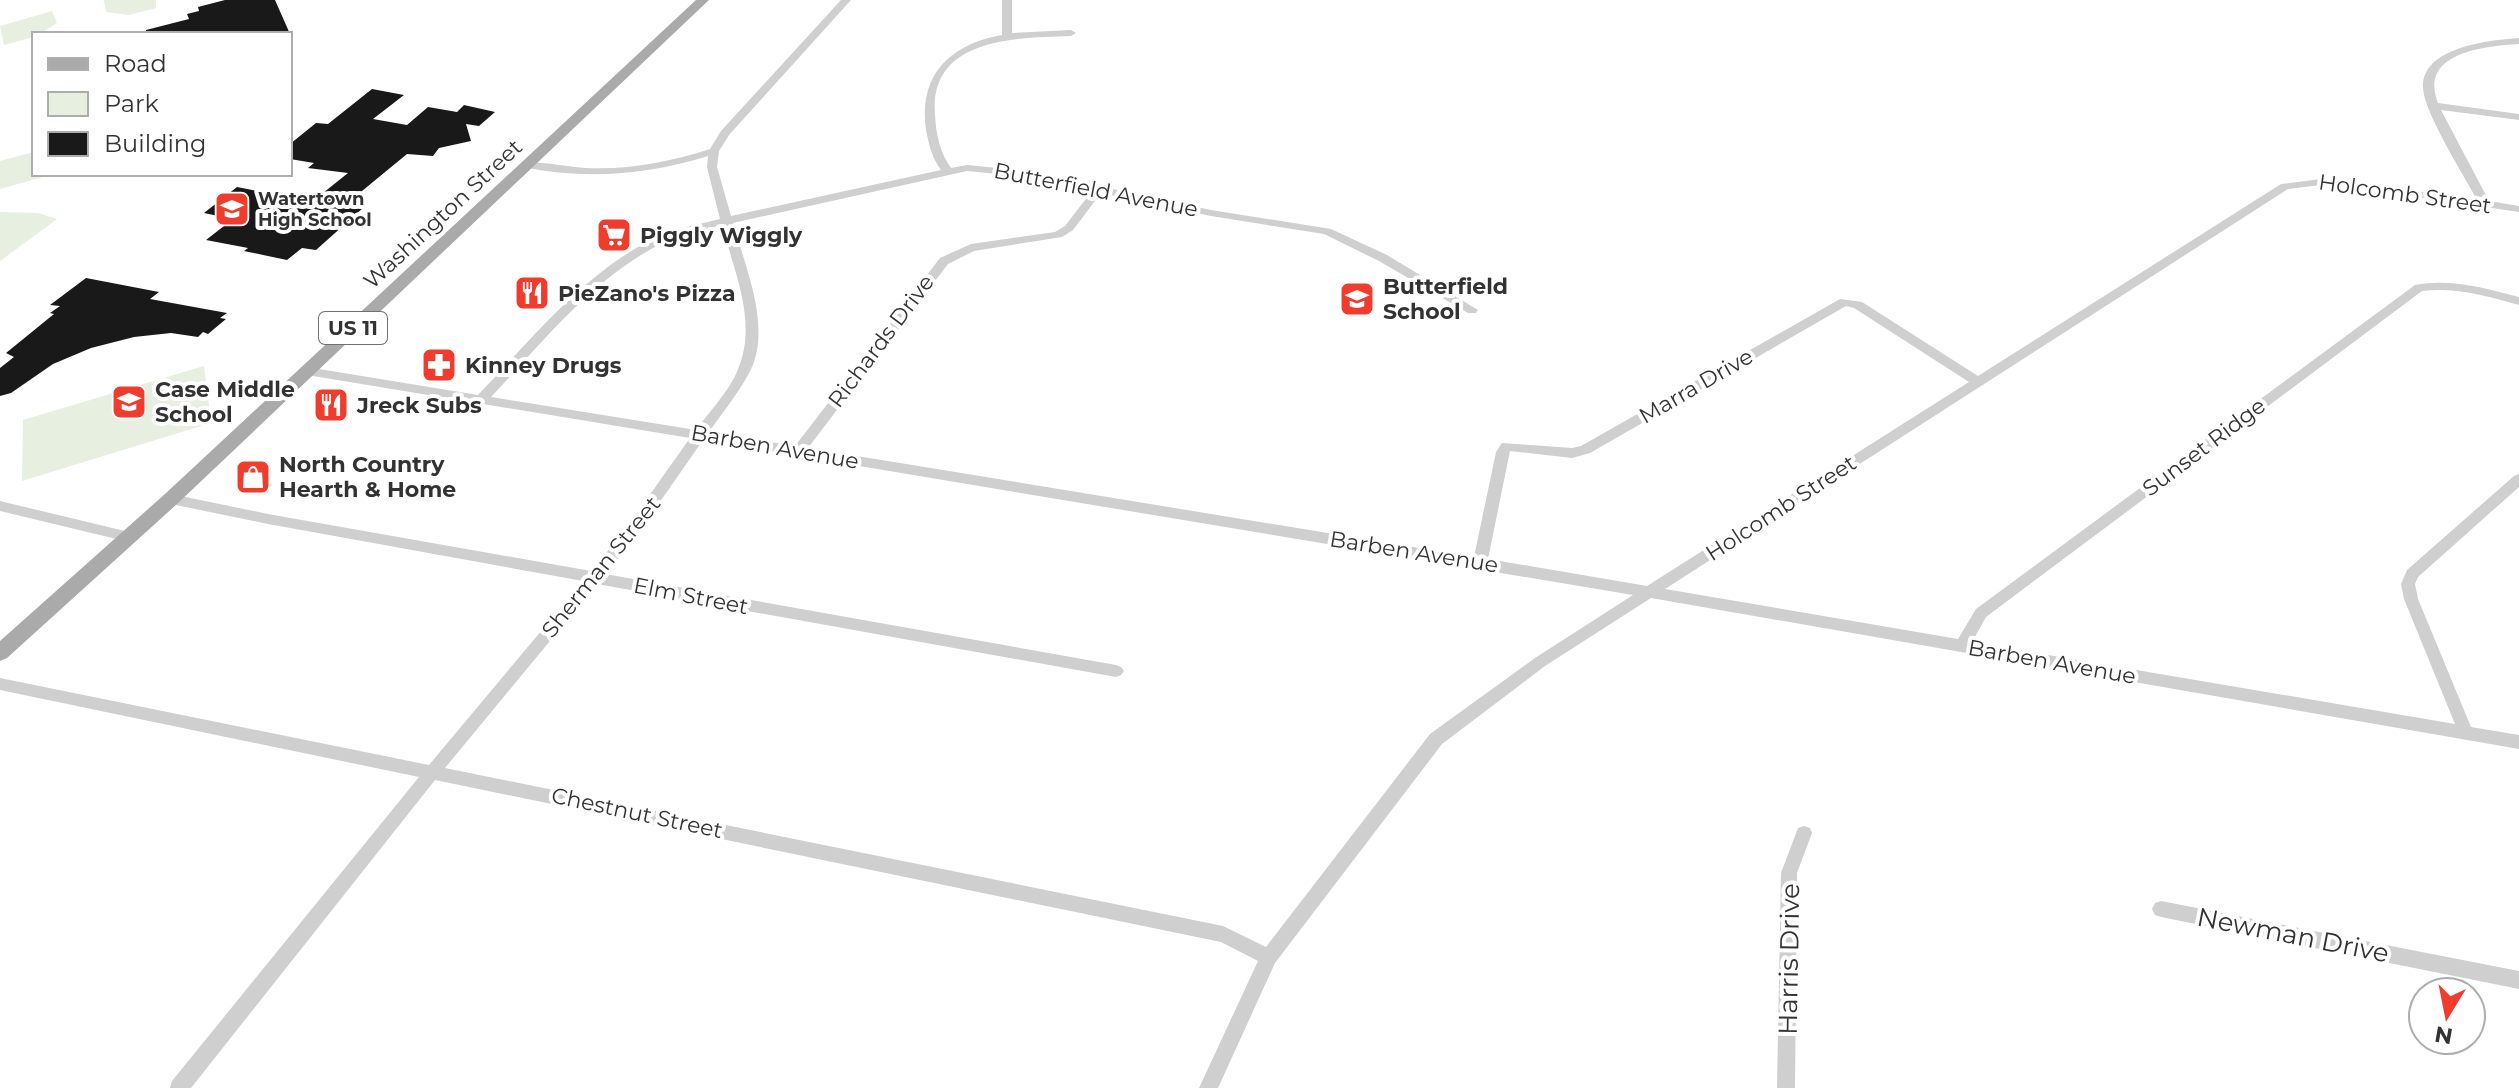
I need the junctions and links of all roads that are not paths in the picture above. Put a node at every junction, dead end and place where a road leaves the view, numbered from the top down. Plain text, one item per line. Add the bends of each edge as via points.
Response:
1 (703, 0) edge
2 (846, 0) edge
3 (1007, 0) edge
4 (1071, 33) dead end
5 (1007, 37) junction
6 (2519, 41) edge
7 (2434, 106) junction
8 (2519, 117) edge
9 (714, 151) junction
10 (527, 165) junction
11 (947, 171) junction
12 (1098, 190) junction
13 (2485, 204) junction
14 (2519, 209) edge
15 (725, 221) junction
16 (2519, 301) edge
17 (1472, 310) dead end
18 (307, 371) junction
19 (1978, 382) junction
20 (481, 399) junction
21 (701, 434) junction
22 (799, 451) junction
23 (2519, 479) edge
24 (171, 499) junction
25 (0, 506) edge
26 (129, 537) junction
27 (1480, 563) junction
28 (594, 578) junction
29 (1650, 591) junction
30 (1962, 646) junction
31 (0, 653) edge
32 (1116, 671) dead end
33 (0, 684) edge
34 (2466, 733) junction
35 (2519, 742) edge
36 (433, 771) junction
37 (1804, 833) dead end
38 (2161, 909) dead end
39 (1269, 957) junction
40 (2519, 980) edge
41 (179, 1088) edge
42 (1208, 1088) edge
43 (1786, 1088) edge

1 - 10 main road, Washington Street / US 11
2 - 9 street
3 - 5 street
4 - 5 street
5 - 11 street via 967,47 935,82 929,101 932,134
6 - 7 street via 2467,49 2438,64 2428,86
7 - 8 street
7 - 13 street
9 - 10 street via 622,173
9 - 15 street, Sherman Street via 712,167
10 - 18 main road, Washington Street / US 11
11 - 12 street, Butterfield Avenue via 1011,171
11 - 15 street, Butterfield Avenue
12 - 17 street, Butterfield Avenue via 1327,231
12 - 22 street, Richards Drive via 1058,235 971,248 944,261
13 - 14 street, Holcomb Street
13 - 19 street, Holcomb Street via 2329,181 2285,186
15 - 20 street, Butterfield Avenue via 672,235 621,263 563,311
15 - 21 street, Sherman Street via 752,315 753,339 744,372
16 - 30 street, Sunset Ridge via 2431,286 2410,294 1981,613
18 - 20 street, Barben Avenue
18 - 24 main road, Washington Street / US 11
19 - 27 street, Marra Drive via 1858,305 1844,302 1585,450 1507,446
19 - 29 street, Holcomb Street
20 - 21 street, Barben Avenue
21 - 22 street, Barben Avenue
21 - 28 street, Sherman Street
22 - 27 street, Barben Avenue
23 - 34 street via 2412,574 2408,584
24 - 26 main road, Washington Street / US 11
24 - 28 street, Elm Street
25 - 26 street
26 - 31 main road, Washington Street / US 11
27 - 29 street, Barben Avenue
28 - 32 street, Elm Street
28 - 36 street, Sherman Street
29 - 30 street, Barben Avenue
29 - 39 street, Holcomb Street via 1540,662 1436,739
30 - 34 street, Barben Avenue
33 - 36 street, Chestnut Street
34 - 35 street, Barben Avenue
36 - 39 street, Chestnut Street via 1223,934
36 - 41 street, Sherman Street
37 - 43 street, Harris Drive via 1789,873
38 - 40 street, Newman Drive
39 - 42 street, Holcomb Street

